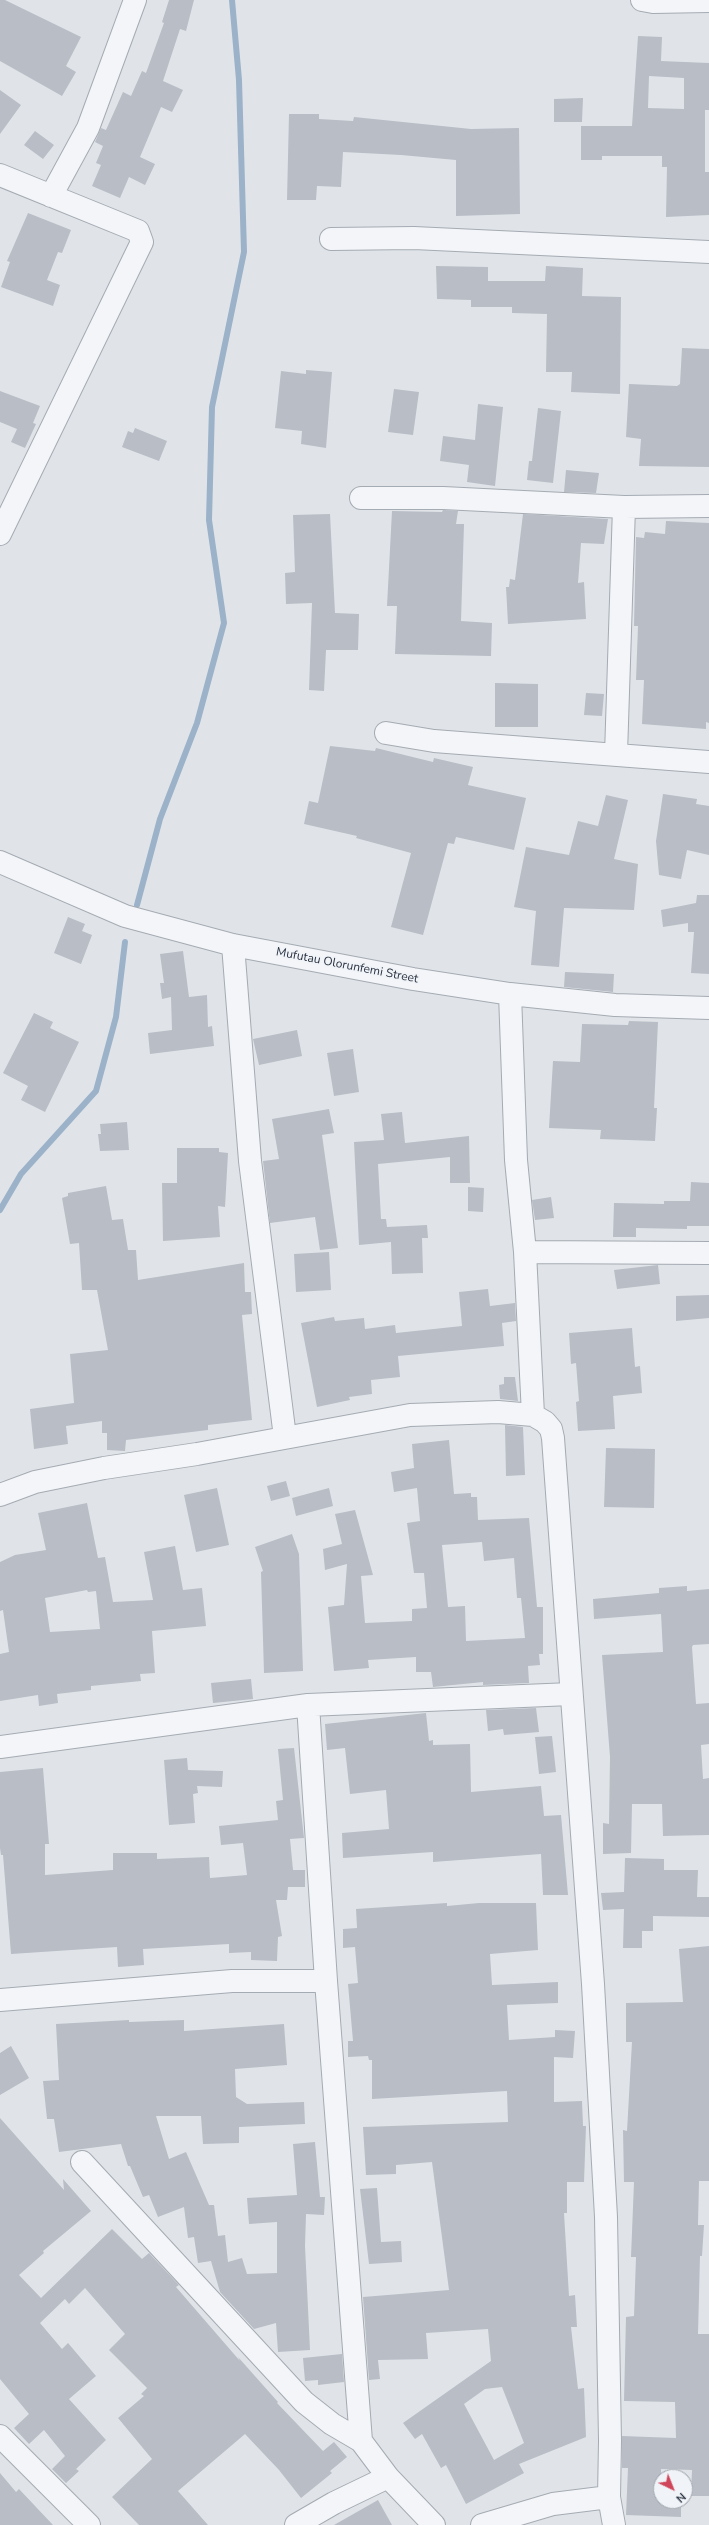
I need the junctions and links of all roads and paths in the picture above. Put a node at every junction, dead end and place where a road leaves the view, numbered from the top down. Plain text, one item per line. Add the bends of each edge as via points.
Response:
1 (135, 0) edge
2 (642, 0) edge
3 (709, 1) edge
4 (0, 175) edge
5 (51, 196) junction
6 (332, 239) dead end
7 (709, 252) edge
8 (361, 498) dead end
9 (709, 506) edge
10 (624, 507) junction
11 (0, 534) edge
12 (386, 734) dead end
13 (616, 754) junction
14 (709, 762) edge
15 (0, 862) edge
16 (233, 944) junction
17 (510, 994) junction
18 (709, 1008) edge
19 (525, 1252) junction
20 (709, 1253) edge
21 (533, 1415) junction
22 (285, 1437) junction
23 (0, 1495) edge
24 (571, 1694) junction
25 (308, 1705) junction
26 (0, 1748) edge
27 (326, 1981) junction
28 (0, 2000) edge
29 (82, 2162) dead end
30 (0, 2436) edge
31 (361, 2441) junction
32 (388, 2477) junction
33 (609, 2497) junction
34 (89, 2525) edge
35 (296, 2525) edge
36 (434, 2525) edge
37 (482, 2525) edge
38 (614, 2525) edge

1 - 5 street via 88,128
2 - 3 street
4 - 5 street
5 - 11 street via 138,231 142,242
6 - 7 street via 414,238
8 - 10 street via 443,498
9 - 10 street
10 - 13 street
12 - 13 street via 434,741
13 - 14 street
15 - 16 street, Mufutau Olorunfemi Street via 125,916
16 - 17 street, Mufutau Olorunfemi Street via 413,979
16 - 22 street via 250,1161
17 - 18 street, Mufutau Olorunfemi Street via 615,1005
17 - 19 street via 516,1160
19 - 20 street
19 - 21 street
21 - 22 street via 498,1412 410,1415
21 - 24 street via 545,1422 551,1429 553,1438
22 - 23 street via 35,1482
24 - 25 street
24 - 33 street via 593,1984 606,2217
25 - 26 street
25 - 27 street
27 - 28 street via 232,1981
27 - 31 street
29 - 31 street via 304,2402 332,2424
30 - 34 street
31 - 32 street
32 - 35 street
32 - 36 street
33 - 37 street via 553,2504
33 - 38 street

